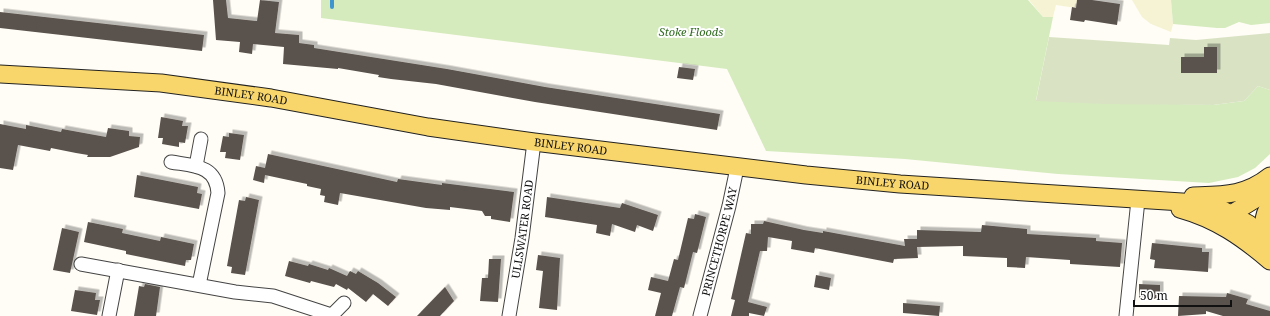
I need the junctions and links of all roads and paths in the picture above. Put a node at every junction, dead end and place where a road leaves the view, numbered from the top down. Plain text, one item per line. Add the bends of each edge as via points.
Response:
1 (0, 74) edge
2 (201, 139) dead end
3 (534, 142) junction
4 (171, 162) dead end
5 (196, 166) junction
6 (737, 168) junction
7 (1270, 176) edge
8 (1270, 186) edge
9 (1239, 193) junction
10 (1142, 200) junction
11 (1270, 205) edge
12 (1232, 215) junction
13 (1213, 221) junction
14 (1234, 232) junction
15 (1270, 244) edge
16 (1270, 261) edge
17 (80, 264) dead end
18 (118, 270) junction
19 (199, 285) junction
20 (344, 303) dead end
21 (108, 316) edge
22 (331, 316) edge
23 (509, 316) edge
24 (700, 316) edge
25 (1126, 316) edge

1 - 3 main road, BINLEY ROAD via 162,83 271,98 428,127
2 - 5 street
3 - 6 main road, BINLEY ROAD
3 - 23 street, ULLSWATER ROAD
4 - 5 street
5 - 19 street via 215,179 218,193
6 - 10 main road, BINLEY ROAD via 900,184
6 - 24 street, PRINCETHORPE WAY
7 - 9 main road
8 - 12 main road
9 - 10 main road
9 - 12 main road via 1234,202
10 - 12 main road, BINLEY ROAD via 1198,203
10 - 13 main road, BINLEY ROAD via 1198,214
10 - 25 street
11 - 15 main road via 1263,220
12 - 13 main road
12 - 14 main road via 1231,225
12 - 15 main road, BINLEY ROAD via 1249,224
13 - 14 main road, BINLEY ROAD
14 - 16 main road, BINLEY ROAD
17 - 18 street
18 - 19 street
18 - 21 street
19 - 22 street via 273,296
20 - 22 street

